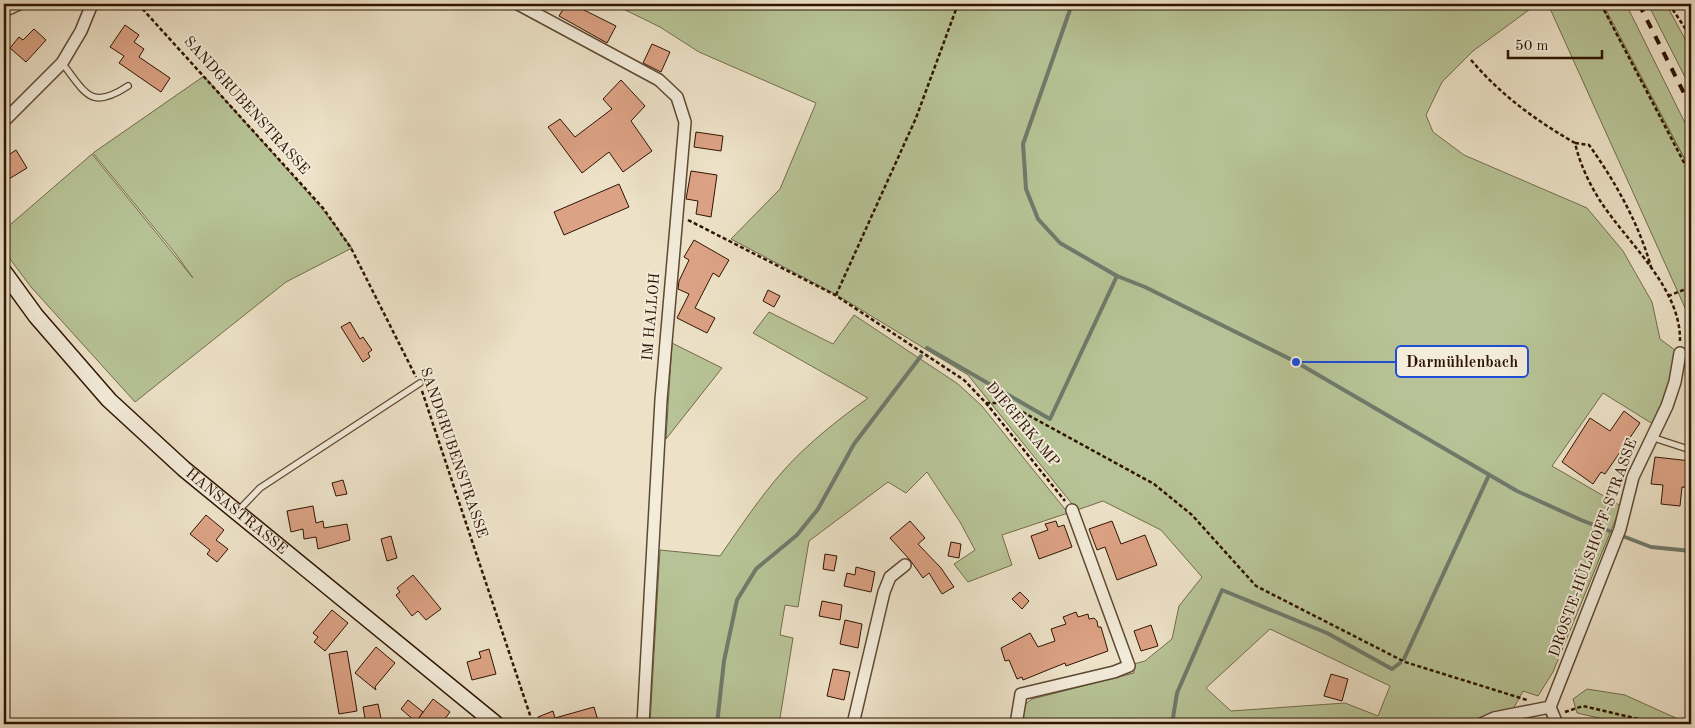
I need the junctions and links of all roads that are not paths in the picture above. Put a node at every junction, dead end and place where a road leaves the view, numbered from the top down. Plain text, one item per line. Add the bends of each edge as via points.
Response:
1 (18, 4) edge
2 (92, 4) edge
3 (518, 4) edge
4 (4, 11) edge
5 (62, 63) junction
6 (128, 86) dead end
7 (4, 121) edge
8 (4, 272) edge
9 (1680, 353) road end
10 (420, 383) road end
11 (1651, 437) junction
12 (1691, 450) edge
13 (1072, 510) road end
14 (236, 513) junction
15 (906, 565) dead end
16 (1553, 716) edge
17 (496, 724) edge
18 (643, 724) edge
19 (853, 724) edge
20 (1016, 724) edge
21 (1481, 724) edge

1 - 4 street
2 - 5 street
3 - 18 street, IM HALLOH via 660,80 677,97 685,122 661,400
5 - 6 lane via 80,85 101,100
5 - 7 street
8 - 14 main road, HANSASTRASSE via 36,316 109,400
9 - 11 street, DROSTE-HÜLSHOFF-STRASSE via 1672,390
10 - 14 lane via 260,488
11 - 12 lane
11 - 16 street, DROSTE-HÜLSHOFF-STRASSE via 1633,477 1620,529
13 - 20 street via 1129,666 1021,694
14 - 17 main road, HANSASTRASSE
15 - 19 street via 890,577 884,592
16 - 21 street via 1494,718

